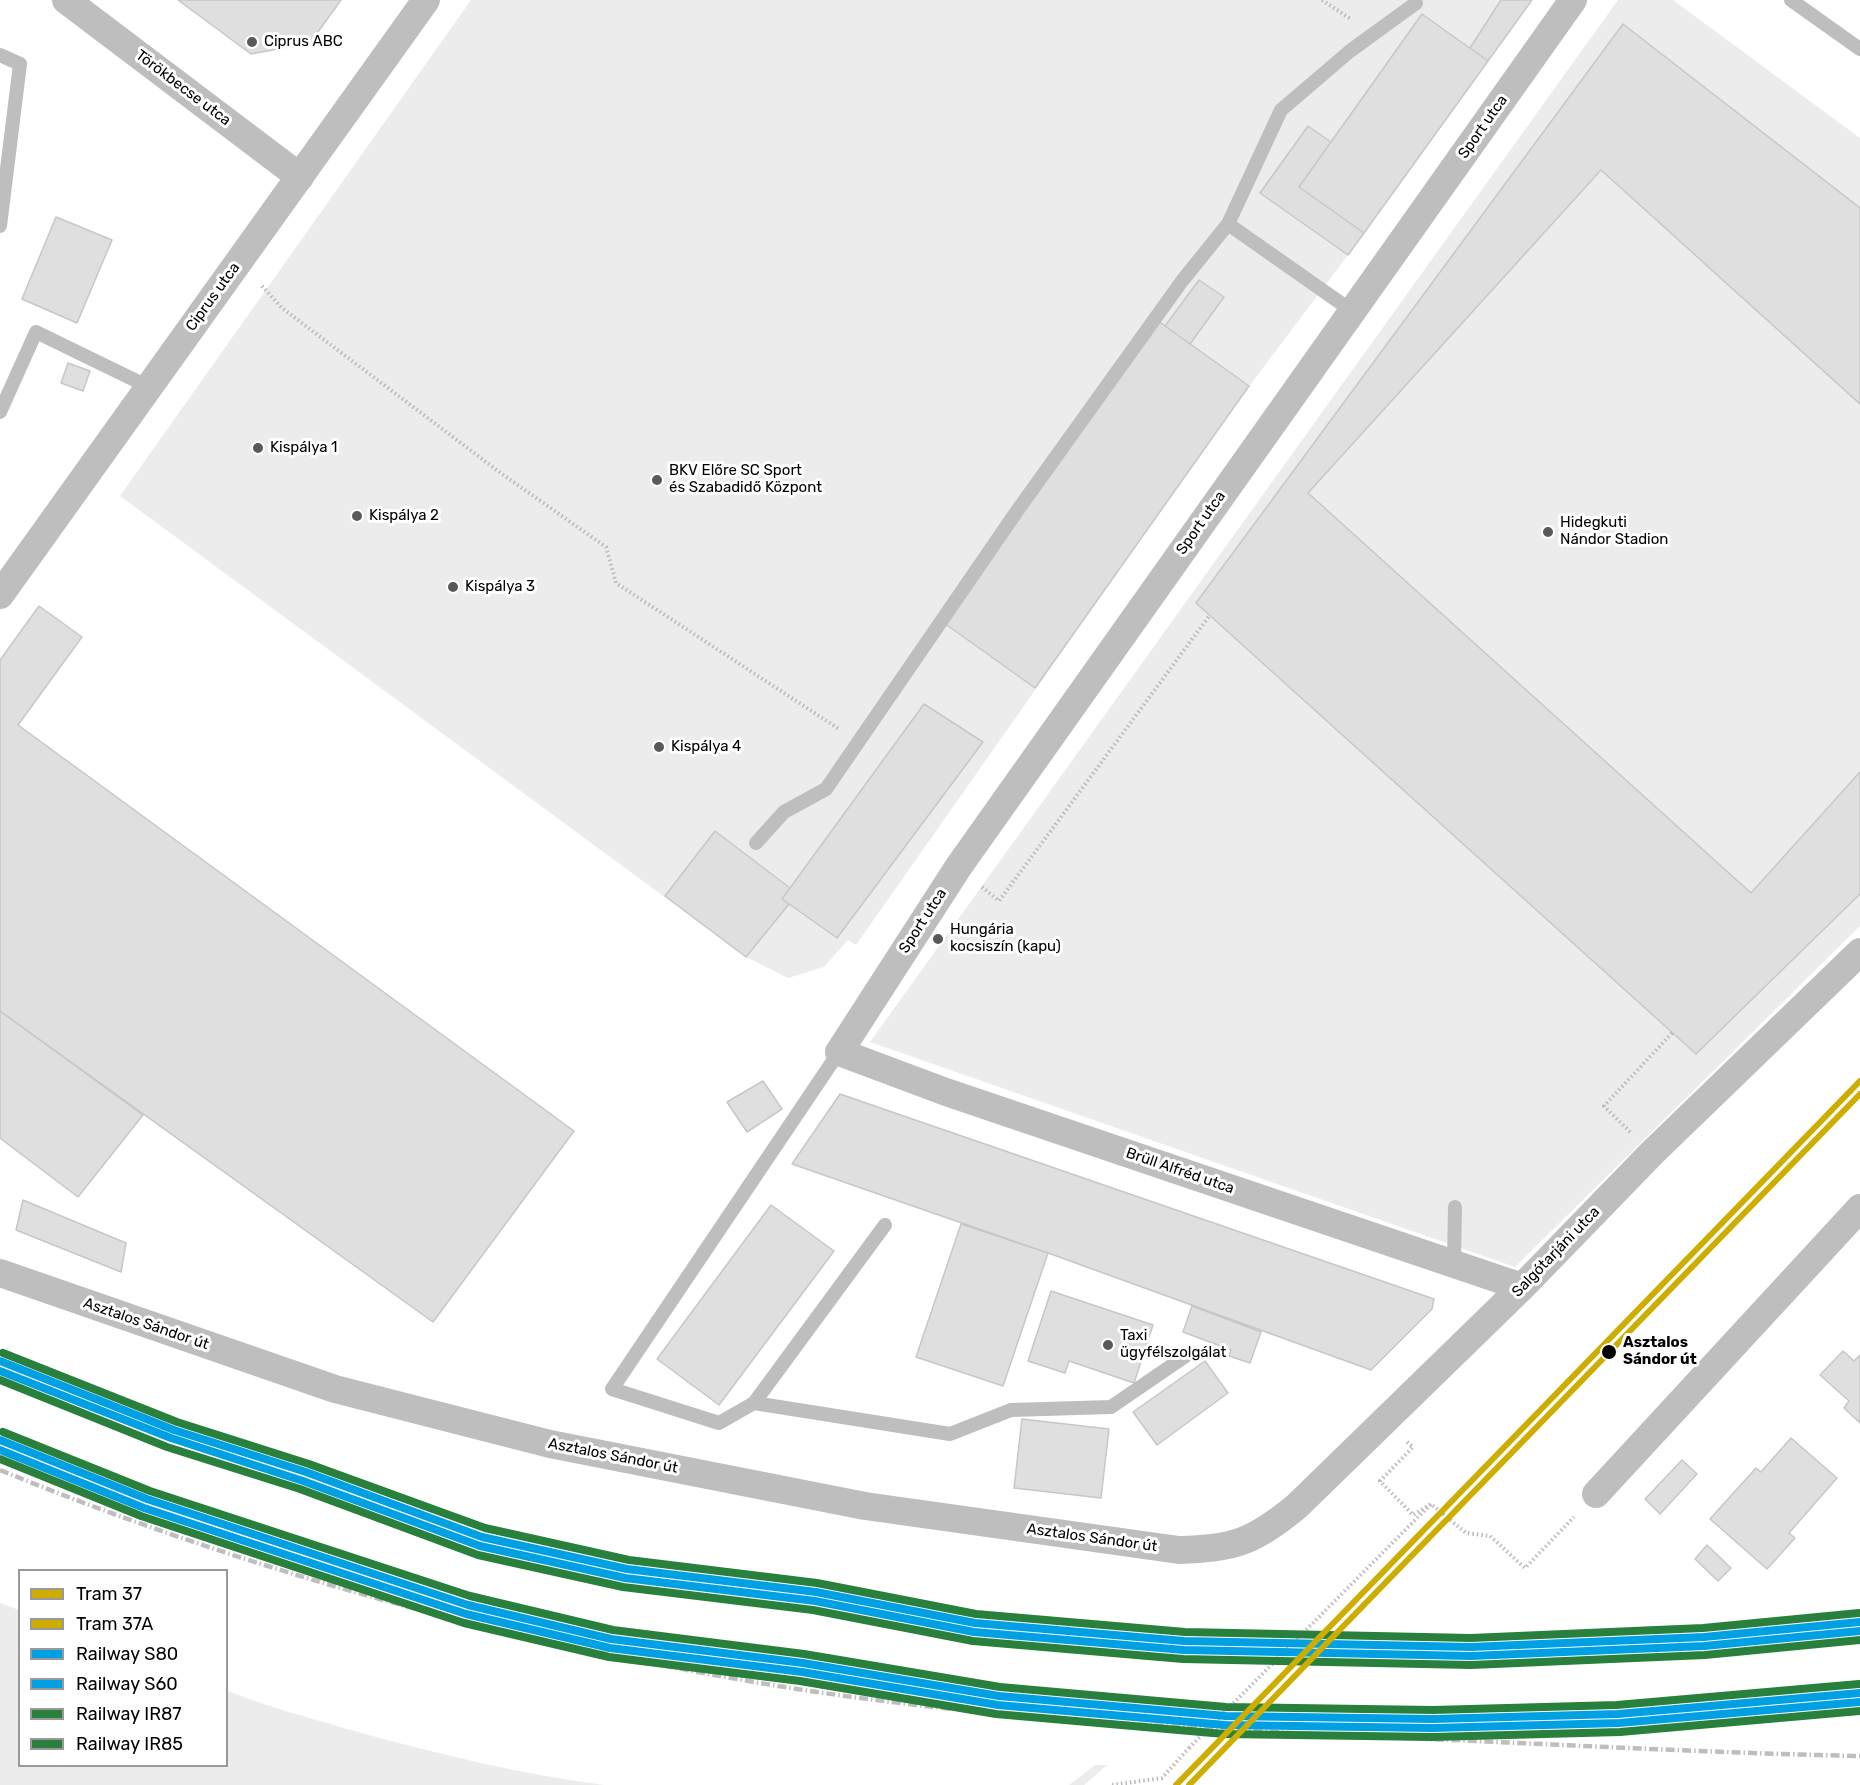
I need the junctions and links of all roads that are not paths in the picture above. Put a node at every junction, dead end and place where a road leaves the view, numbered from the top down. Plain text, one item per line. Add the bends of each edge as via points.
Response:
1 (66, 0) edge
2 (426, 0) edge
3 (1573, 0) edge
4 (1791, 0) edge
5 (1416, 3) dead end
6 (1860, 49) edge
7 (0, 55) edge
8 (300, 177) junction
9 (1228, 224) junction
10 (0, 226) edge
11 (1352, 311) junction
12 (149, 387) junction
13 (0, 411) edge
14 (0, 595) edge
15 (756, 843) dead end
16 (1860, 952) edge
17 (839, 1052) junction
18 (1455, 1207) dead end
19 (1860, 1208) edge
20 (885, 1225) dead end
21 (1454, 1264) junction
22 (0, 1273) edge
23 (1522, 1287) junction
24 (1187, 1355) dead end
25 (754, 1403) junction
26 (1596, 1494) road end
27 (1244, 1542) joint

1 - 8 street, Törökbecse utca
2 - 8 street, Ciprus utca
3 - 11 street, Sport utca
4 - 6 lane
5 - 9 lane via 1372,34 1281,110
7 - 10 lane via 20,64
8 - 12 street, Ciprus utca
9 - 11 lane
9 - 15 lane via 1182,281 1017,511 826,789 784,812
11 - 17 street, Sport utca via 958,866
12 - 13 lane via 36,332
12 - 14 street, Ciprus utca
16 - 23 street, Salgótarjáni utca via 1652,1153
17 - 21 street, Brüll Alfréd utca via 957,1096
17 - 25 lane via 612,1389 719,1423
18 - 21 lane
19 - 26 street
20 - 25 lane
21 - 23 street, Brüll Alfréd utca
22 - 27 street, Asztalos Sándor út via 334,1389 550,1444 888,1510 1179,1550 1214,1549
23 - 27 street, Salgótarjáni utca via 1297,1506 1272,1527
24 - 25 lane via 1111,1407 1011,1410 950,1434

